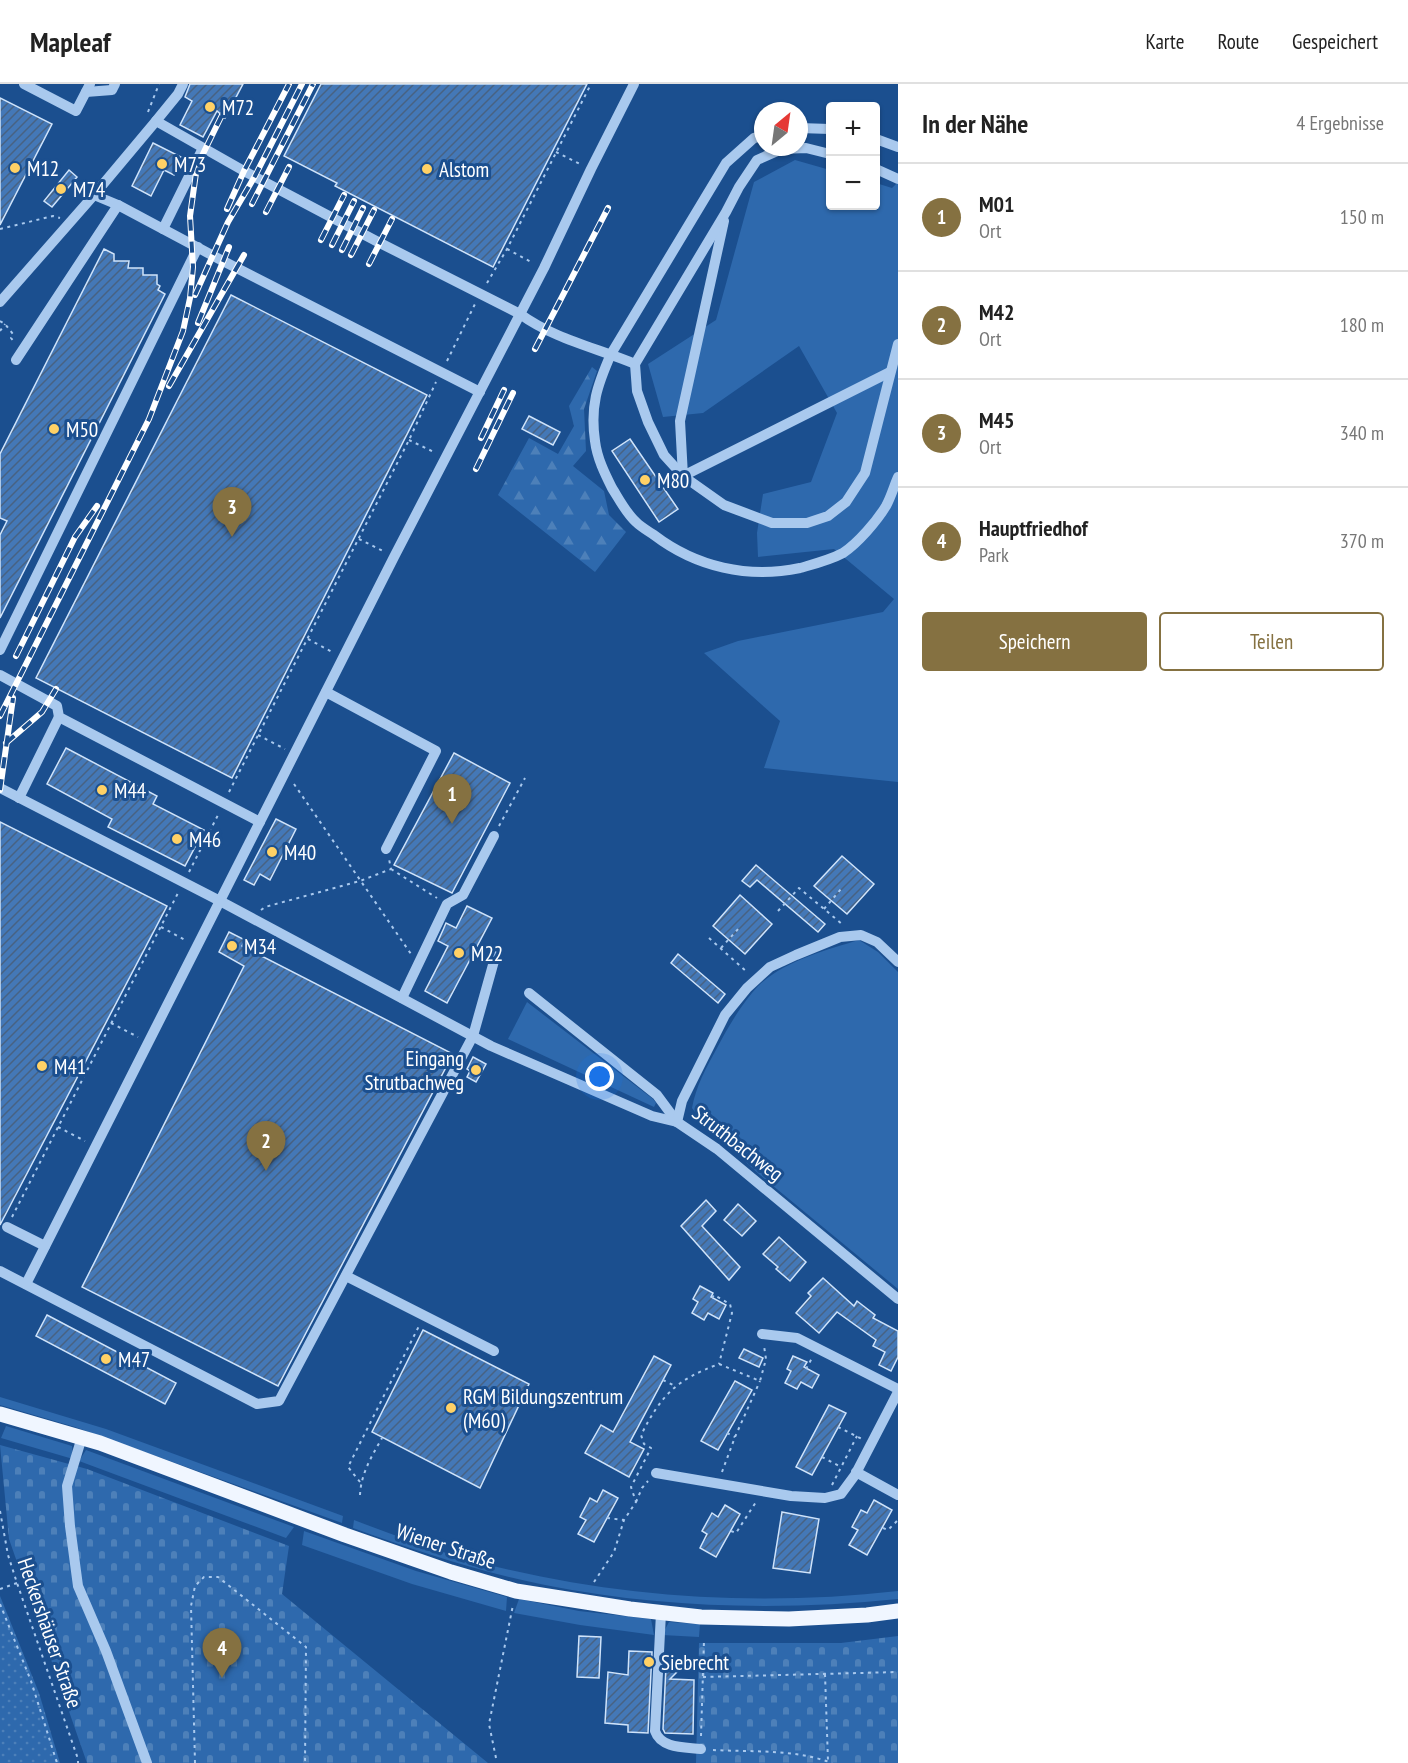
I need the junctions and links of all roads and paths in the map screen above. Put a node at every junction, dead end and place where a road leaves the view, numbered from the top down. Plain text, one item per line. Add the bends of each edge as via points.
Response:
1 (24, 84) edge
2 (115, 84) edge
3 (159, 84) edge
4 (183, 84) edge
5 (591, 84) edge
6 (634, 84) edge
7 (88, 88) edge
8 (153, 124) junction
9 (808, 128) edge
10 (826, 129) edge
11 (754, 138) edge
12 (880, 140) edge
13 (898, 147) edge
14 (203, 148) junction
15 (556, 152) junction
16 (826, 153) edge
17 (591, 169) junction
18 (880, 171) edge
19 (898, 179) edge
20 (94, 195) junction
21 (118, 205) junction
22 (726, 213) junction
23 (71, 221) junction
24 (0, 229) edge
25 (163, 229) junction
26 (198, 247) junction
27 (507, 249) junction
28 (544, 268) junction
29 (481, 294) junction
30 (0, 302) edge
31 (520, 314) junction
32 (0, 321) edge
33 (5, 324) junction
34 (0, 331) edge
35 (898, 344) edge
36 (24, 347) junction
37 (611, 354) junction
38 (16, 360) dead end
39 (636, 364) junction
40 (441, 372) junction
41 (890, 372) junction
42 (480, 392) junction
43 (409, 440) junction
44 (446, 458) junction
45 (683, 476) junction
46 (898, 477) edge
47 (359, 539) junction
48 (394, 557) junction
49 (308, 639) junction
50 (0, 650) edge
51 (343, 658) junction
52 (0, 675) edge
53 (326, 692) junction
54 (60, 717) junction
55 (258, 735) junction
56 (294, 754) junction
57 (285, 772) junction
58 (525, 778) dead end
59 (0, 788) edge
60 (19, 798) junction
61 (224, 803) junction
62 (260, 822) junction
63 (494, 836) joint
64 (386, 849) joint
65 (392, 869) junction
66 (360, 881) junction
67 (183, 883) junction
68 (841, 889) dead end
69 (220, 901) junction
70 (447, 904) junction
71 (824, 909) junction
72 (778, 911) dead end
73 (251, 918) junction
74 (160, 927) junction
75 (739, 928) dead end
76 (855, 935) junction
77 (709, 938) dead end
78 (197, 946) junction
79 (721, 949) junction
80 (496, 954) dead end
81 (898, 962) edge
82 (418, 964) junction
83 (756, 980) junction
84 (529, 993) dead end
85 (402, 998) junction
86 (111, 1023) junction
87 (473, 1036) junction
88 (149, 1042) junction
89 (677, 1122) junction
90 (58, 1127) junction
91 (96, 1146) junction
92 (7, 1227) joint
93 (45, 1246) junction
94 (0, 1271) edge
95 (346, 1276) junction
96 (26, 1284) junction
97 (712, 1298) dead end
98 (898, 1299) edge
99 (424, 1316) junction
100 (762, 1334) joint
101 (494, 1351) dead end
102 (719, 1364) junction
103 (663, 1380) dead end
104 (760, 1381) junction
105 (675, 1386) junction
106 (898, 1391) edge
107 (743, 1404) dead end
108 (748, 1407) junction
109 (647, 1410) dead end
110 (652, 1413) junction
111 (0, 1414) edge
112 (838, 1427) dead end
113 (727, 1433) dead end
114 (82, 1437) junction
115 (382, 1437) dead end
116 (735, 1437) junction
117 (857, 1437) junction
118 (871, 1444) junction
119 (822, 1457) dead end
120 (841, 1468) junction
121 (856, 1472) junction
122 (656, 1473) joint
123 (360, 1482) junction
124 (720, 1483) junction
125 (762, 1491) junction
126 (360, 1495) dead end
127 (898, 1495) edge
128 (828, 1497) junction
129 (636, 1502) junction
130 (0, 1511) edge
131 (607, 1518) dead end
132 (624, 1520) junction
133 (898, 1520) edge
134 (884, 1528) dead end
135 (731, 1531) dead end
136 (594, 1582) dead end
137 (16, 1583) junction
138 (0, 1589) edge
139 (516, 1591) junction
140 (0, 1604) edge
141 (898, 1611) edge
142 (662, 1613) junction
143 (704, 1640) dead end
144 (898, 1672) edge
145 (825, 1674) junction
146 (703, 1677) junction
147 (701, 1749) junction
148 (496, 1758) dead end
149 (828, 1761) junction
150 (57, 1763) edge
151 (78, 1763) edge
152 (147, 1763) edge
153 (195, 1763) edge
154 (305, 1763) edge
155 (832, 1763) edge

1 - 7 street via 76,111
2 - 7 street via 112,90
3 - 8 path via 143,120
4 - 8 street
5 - 15 path
6 - 17 street
8 - 14 street
8 - 20 street
9 - 10 street
11 - 37 street via 726,163
12 - 13 street
14 - 25 street
14 - 29 street
15 - 17 path
15 - 27 path
16 - 22 street via 806,148 782,149 756,160
17 - 28 street
18 - 19 street
20 - 21 street
20 - 23 street
21 - 25 street
21 - 36 street
22 - 39 street
22 - 45 street via 680,421
23 - 24 path via 52,216
23 - 30 street
25 - 26 street
26 - 40 street
26 - 50 street
27 - 28 path
27 - 29 path
28 - 31 street
29 - 31 street
29 - 40 path
31 - 37 street via 551,333
31 - 42 street
32 - 33 path
33 - 34 path
33 - 36 path via 13,334 13,342
35 - 41 street
36 - 38 street
37 - 39 street
37 - 46 street via 597,386 593,411 595,443 603,471 635,521 686,556 722,568 759,573 816,564 842,553 863,535 886,506
39 - 45 street via 637,391 648,422 664,455
40 - 42 street
40 - 43 path
41 - 45 street
41 - 45 street via 865,473 846,502 828,516 807,523 772,523 724,505
42 - 44 street
43 - 44 path
43 - 47 path
44 - 48 street
47 - 48 path
47 - 49 path
48 - 51 street
49 - 51 path
49 - 55 path
51 - 53 street
52 - 54 street via 57,706
53 - 56 street
53 - 64 street via 436,751
54 - 60 street
54 - 61 street
55 - 56 path
55 - 61 path
56 - 57 street
57 - 62 street
57 - 66 path
58 - 63 path
59 - 60 street
60 - 67 street
61 - 62 street
61 - 67 path
62 - 69 street
63 - 70 street via 463,895
64 - 65 path
65 - 66 path
65 - 70 path
66 - 73 path via 265,907
66 - 82 path
67 - 69 street
67 - 74 path
68 - 71 path
69 - 73 street
69 - 78 street
70 - 82 street
71 - 72 path via 799,888
71 - 76 path
73 - 85 street
74 - 78 path
74 - 86 path
75 - 79 path
76 - 81 street via 877,942
76 - 83 street via 796,955
77 - 79 path
78 - 88 street
79 - 83 path
80 - 87 street
82 - 85 street
83 - 89 street via 725,1015 682,1101
84 - 89 street, Struthbachweg via 657,1095
85 - 87 street
86 - 88 path
86 - 90 path
87 - 89 street via 652,1116
87 - 95 street
88 - 91 street
89 - 98 street, Struthbachweg via 717,1149
90 - 91 path
90 - 92 path
91 - 93 street
92 - 93 street
93 - 96 street
94 - 96 street
95 - 96 street via 279,1401 257,1404
95 - 99 street
97 - 102 path via 714,1295 730,1304 732,1312
99 - 101 street
99 - 123 path via 348,1467
100 - 104 path via 766,1359
100 - 106 street via 797,1338
102 - 104 path
102 - 105 path via 694,1373
103 - 105 path
104 - 108 path
105 - 110 path
106 - 118 street
107 - 108 path
108 - 116 path
109 - 110 path
110 - 129 path via 641,1435 651,1449 631,1487
111 - 114 main road, Wiener Straße
112 - 117 path
113 - 116 path
114 - 139 main road, Wiener Straße via 345,1535
114 - 152 street via 67,1486 78,1586
115 - 123 path
116 - 124 path
117 - 118 path
117 - 120 path
118 - 121 street
119 - 120 path
120 - 128 path
121 - 127 street
121 - 128 street via 841,1494
122 - 124 street
122 - 129 path via 642,1488
123 - 126 path
124 - 125 street
125 - 128 street
125 - 135 path via 736,1533
129 - 132 path
130 - 137 path, Heckershäuser Straße
131 - 132 path
132 - 136 path via 614,1552
133 - 134 path via 888,1530
137 - 138 path
137 - 151 path, Heckershäuser Straße
139 - 142 main road, Wiener Straße
139 - 148 path via 489,1724
140 - 150 path via 32,1681
141 - 142 main road, Wiener Straße via 789,1619
142 - 147 street via 655,1731 669,1744
143 - 146 path
144 - 145 path
145 - 146 path
145 - 149 path
146 - 147 path
147 - 149 path via 801,1754
149 - 155 path
153 - 154 path via 191,1606 195,1586 204,1577 218,1577 306,1647

